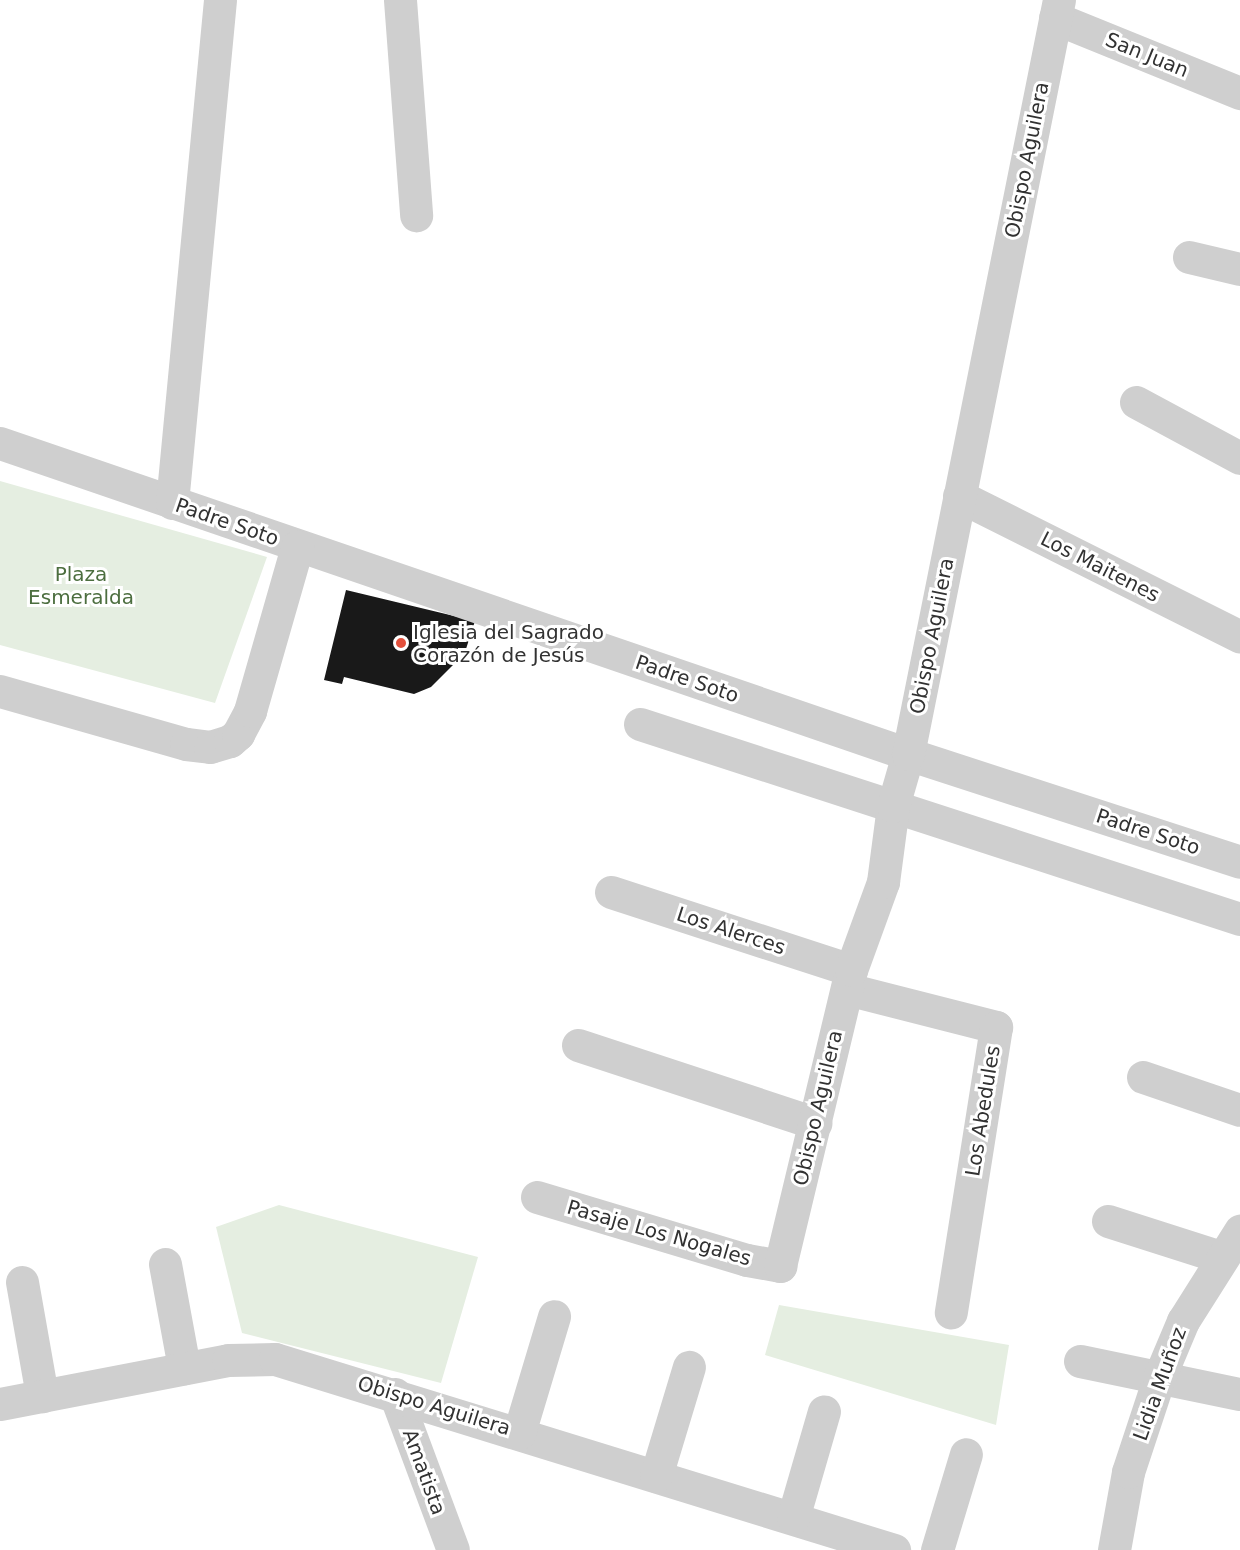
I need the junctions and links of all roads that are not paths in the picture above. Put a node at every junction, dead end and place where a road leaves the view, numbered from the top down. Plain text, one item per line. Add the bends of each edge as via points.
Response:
1 (220, 0) edge
2 (400, 0) edge
3 (1057, 9) edge
4 (1240, 93) edge
5 (416, 215) dead end
6 (1189, 257) dead end
7 (1240, 269) edge
8 (1136, 402) dead end
9 (0, 443) edge
10 (1240, 458) edge
11 (959, 496) junction
12 (172, 503) junction
13 (297, 547) junction
14 (1240, 637) edge
15 (0, 691) edge
16 (640, 724) dead end
17 (908, 754) junction
18 (894, 806) junction
19 (1240, 862) edge
20 (611, 892) dead end
21 (1240, 919) edge
22 (849, 979) junction
23 (578, 1046) dead end
24 (1143, 1077) dead end
25 (1240, 1110) edge
26 (815, 1123) junction
27 (537, 1197) dead end
28 (1108, 1221) dead end
29 (1240, 1231) edge
30 (1221, 1257) junction
31 (165, 1264) dead end
32 (780, 1266) joint
33 (22, 1282) dead end
34 (951, 1312) dead end
35 (554, 1316) dead end
36 (1080, 1360) dead end
37 (689, 1367) dead end
38 (184, 1368) junction
39 (1159, 1378) junction
40 (395, 1394) junction
41 (1240, 1394) edge
42 (42, 1396) junction
43 (0, 1404) edge
44 (824, 1411) dead end
45 (519, 1432) junction
46 (966, 1454) dead end
47 (656, 1476) junction
48 (793, 1518) junction
49 (453, 1550) edge
50 (894, 1550) edge
51 (937, 1550) edge
52 (1114, 1550) edge

1 - 12 street
2 - 5 street
3 - 4 street, San Juan
3 - 11 street, Obispo Aguilera
6 - 7 street
8 - 10 street
9 - 12 street, Padre Soto
11 - 14 street, Los Maitenes
11 - 17 street, Obispo Aguilera
12 - 13 street, Padre Soto
13 - 15 street via 250,711 230,741 210,747 186,744
13 - 17 street, Padre Soto
16 - 18 street
17 - 18 street, Obispo Aguilera
17 - 19 street, Padre Soto
18 - 21 street
18 - 22 street, Obispo Aguilera via 883,882
20 - 22 street, Los Alerces
22 - 26 street, Obispo Aguilera
22 - 34 street, Los Abedules via 996,1026
23 - 26 street
24 - 25 street
26 - 32 street, Obispo Aguilera
27 - 32 street, Pasaje Los Nogales via 747,1260
28 - 30 street
29 - 30 street, Lidia Muñoz
30 - 39 street, Lidia Muñoz via 1183,1321
31 - 38 street
33 - 42 street
35 - 45 street
36 - 39 street
37 - 47 street
38 - 40 street, Obispo Aguilera via 228,1360 274,1359
38 - 42 street, Obispo Aguilera
39 - 41 street via 1205,1384
39 - 52 street, Lidia Muñoz via 1128,1472
40 - 45 street, Obispo Aguilera
40 - 49 street, Amatista
42 - 43 street, Obispo Aguilera
44 - 48 street
45 - 47 street, Obispo Aguilera
46 - 51 street
47 - 48 street, Obispo Aguilera
48 - 50 street, Obispo Aguilera

